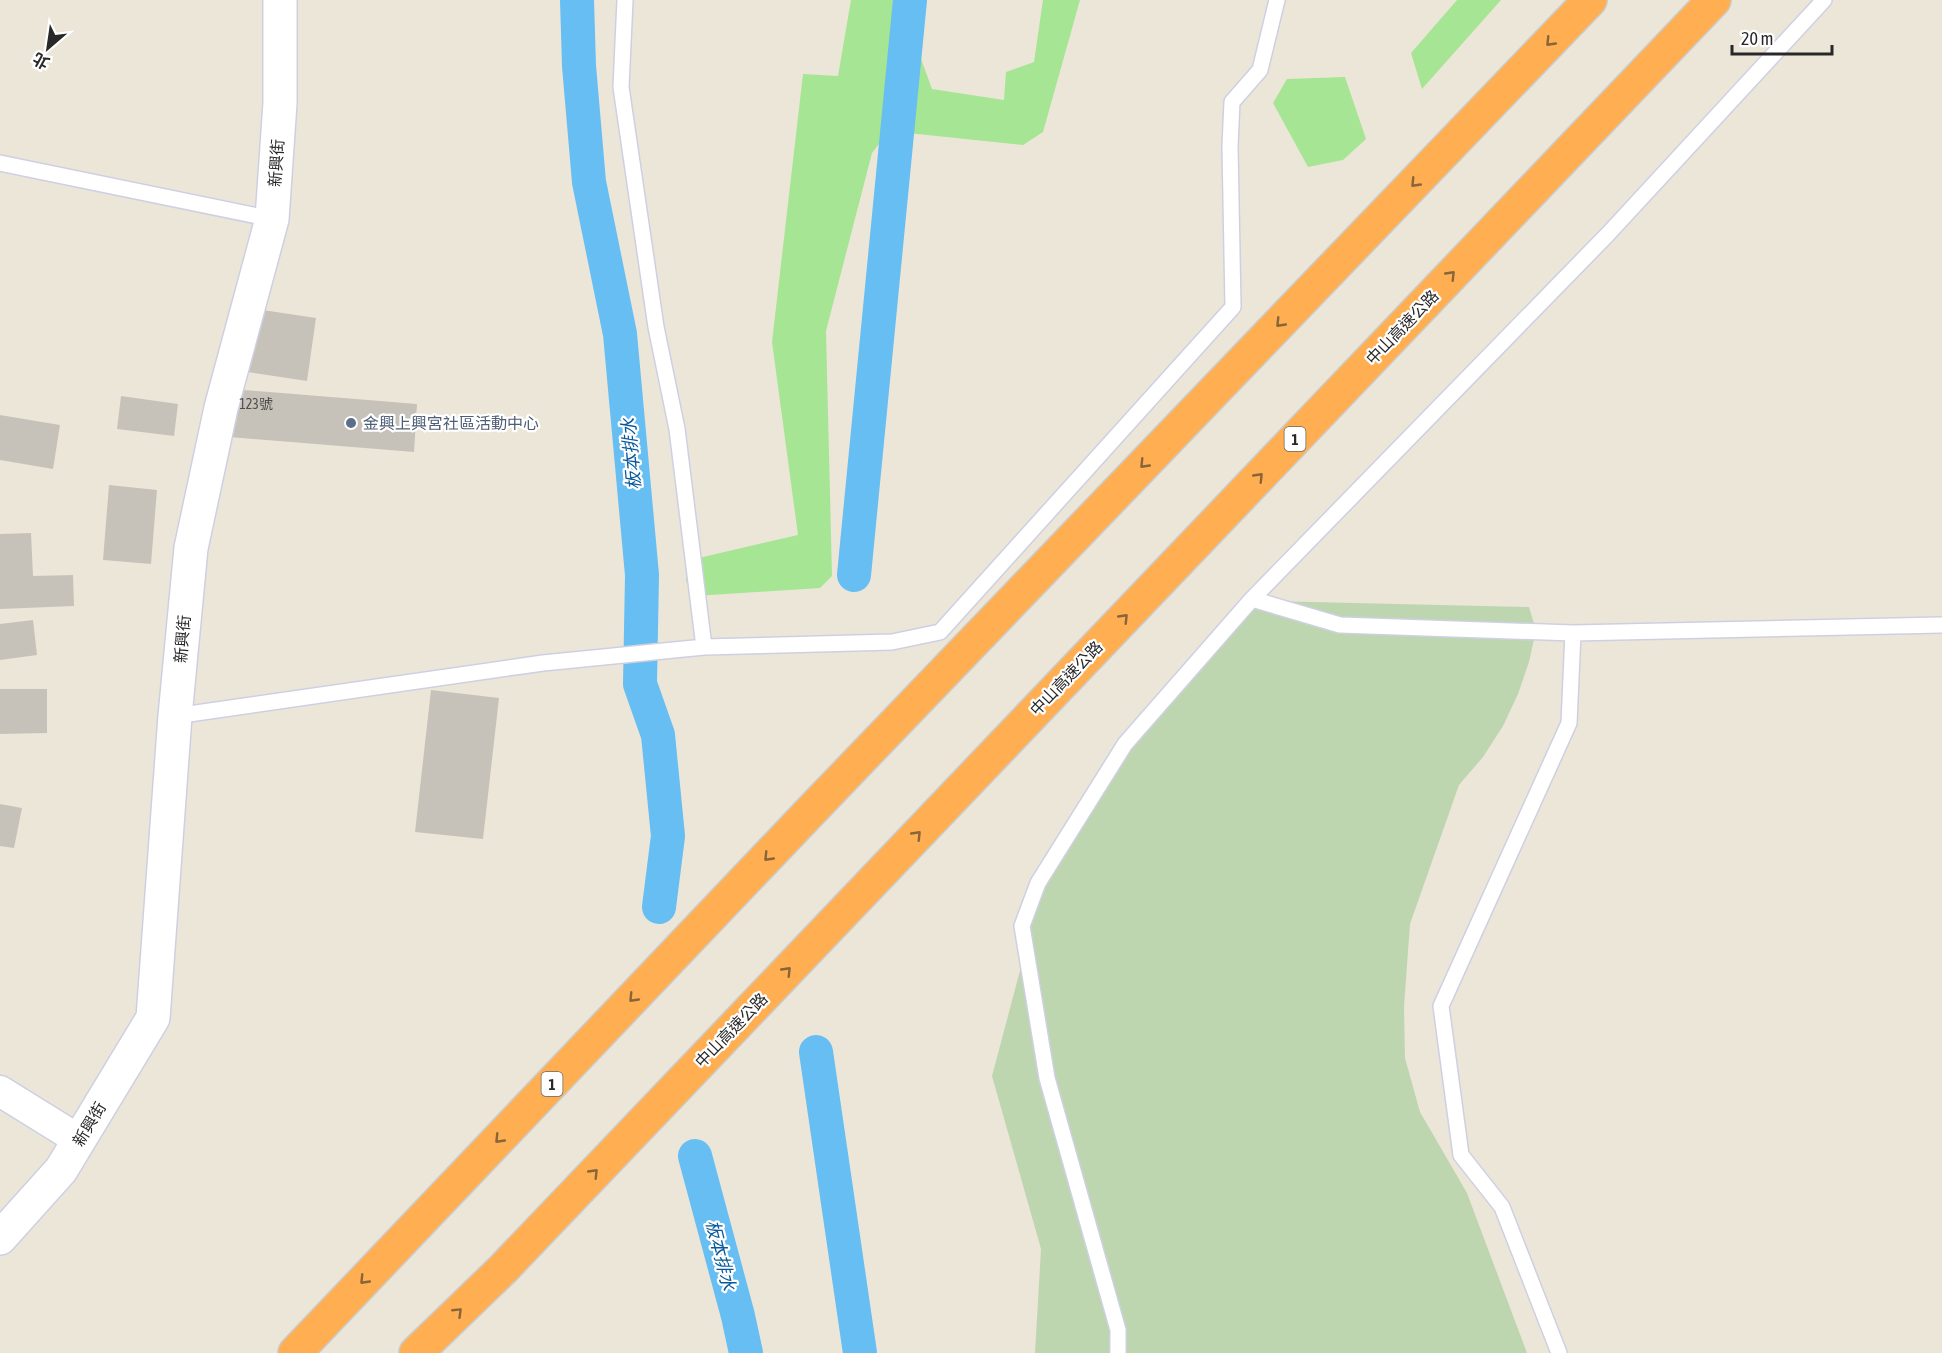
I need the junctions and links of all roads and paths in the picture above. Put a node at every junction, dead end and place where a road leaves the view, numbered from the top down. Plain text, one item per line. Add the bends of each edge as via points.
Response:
1 (280, 0) edge
2 (625, 0) edge
3 (1277, 0) edge
4 (1590, 0) edge
5 (1714, 0) edge
6 (1824, 0) edge
7 (0, 163) edge
8 (272, 219) junction
9 (1252, 599) junction
10 (1942, 625) edge
11 (1573, 633) junction
12 (704, 647) junction
13 (175, 716) junction
14 (0, 1091) edge
15 (78, 1140) junction
16 (0, 1238) edge
17 (296, 1353) edge
18 (416, 1353) edge
19 (1118, 1353) edge
20 (1559, 1353) edge

1 - 8 street, 新興街 via 280,103
2 - 12 lane via 621,87 656,327 677,429
3 - 12 lane via 1260,70 1232,102 1233,307 940,632 892,642
4 -> 17 highway, 1
18 -> 5 highway, 中山高速公路 / 1 via 503,1269
6 - 9 lane via 1608,234
7 - 8 lane
8 - 13 street, 新興街 via 221,408 191,548
9 - 11 lane via 1340,625
9 - 19 lane via 1125,744 1038,883 1022,926 1047,1078 1118,1330
10 - 11 lane
11 - 20 lane via 1569,723 1441,1006 1461,1155 1502,1207
12 - 13 lane via 543,663
13 - 15 street, 新興街 via 153,1017
14 - 15 street
15 - 16 street, 新興街 via 61,1170

